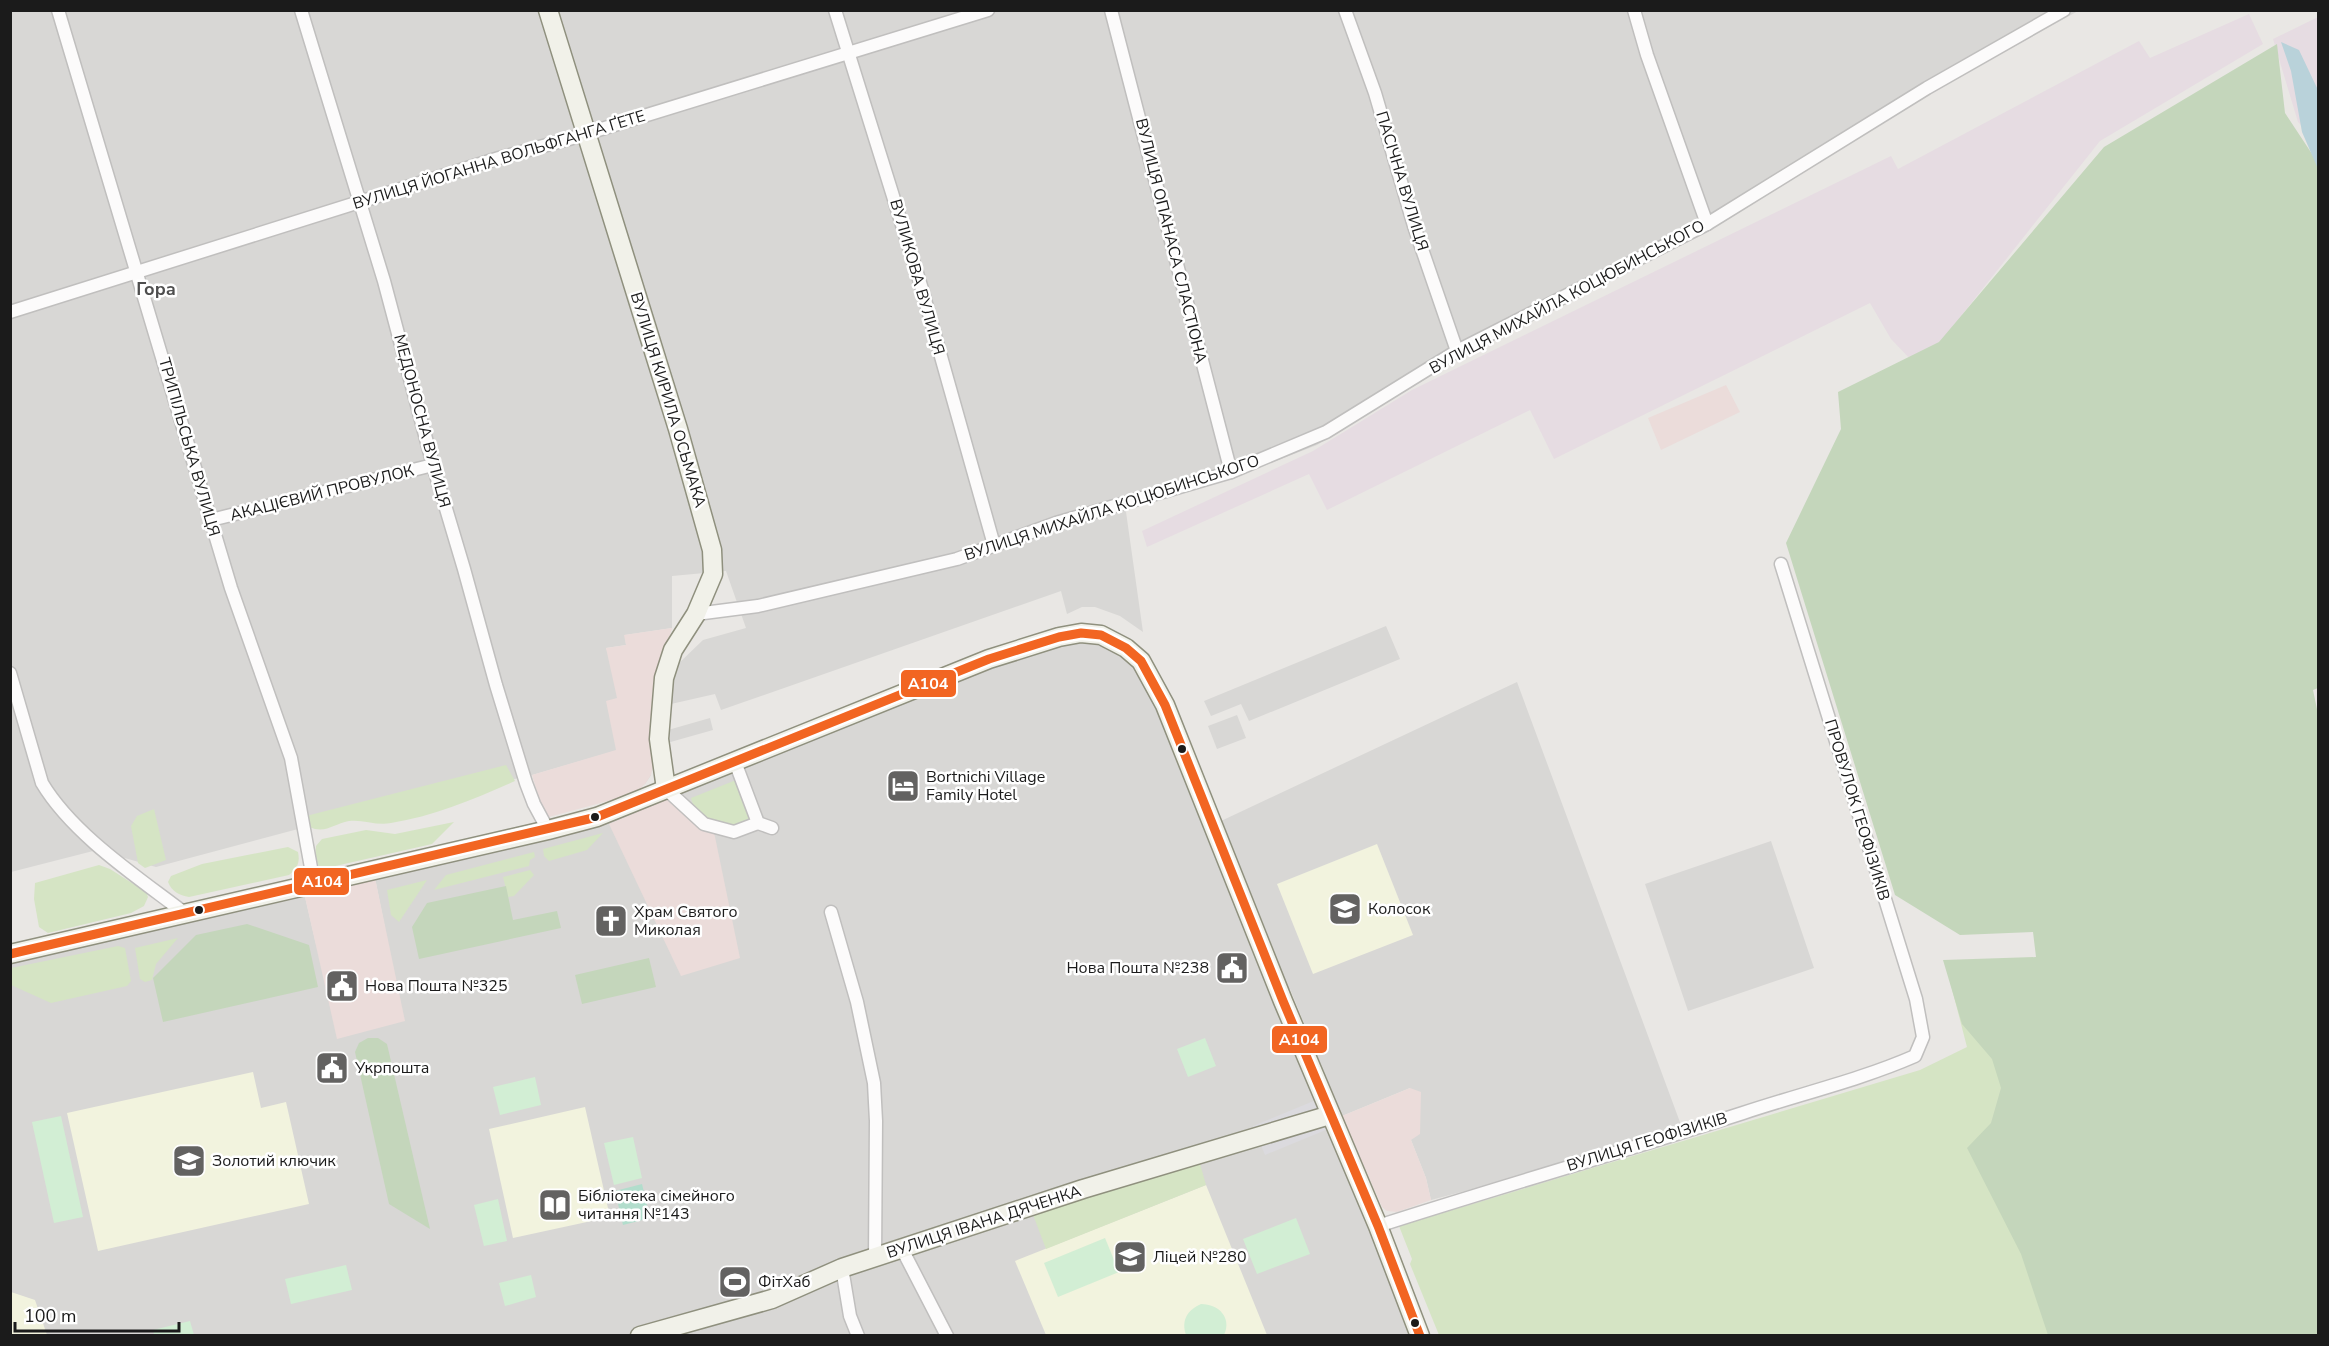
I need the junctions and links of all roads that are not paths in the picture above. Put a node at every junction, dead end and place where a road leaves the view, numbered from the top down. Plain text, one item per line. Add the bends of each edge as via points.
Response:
1 (58, 10) edge
2 (301, 10) edge
3 (548, 10) edge
4 (835, 10) edge
5 (988, 10) edge
6 (1112, 10) edge
7 (1345, 10) edge
8 (1634, 10) edge
9 (2064, 10) edge
10 (848, 54) junction
11 (587, 133) junction
12 (360, 203) junction
13 (1707, 224) junction
14 (138, 272) junction
15 (10, 312) edge
16 (1457, 351) junction
17 (433, 465) junction
18 (1231, 472) junction
19 (211, 520) junction
20 (994, 545) junction
21 (1781, 564) dead end
22 (696, 614) junction
23 (10, 673) edge
24 (735, 762) junction
25 (666, 789) junction
26 (758, 823) junction
27 (772, 828) dead end
28 (548, 830) junction
29 (314, 884) junction
30 (831, 912) dead end
31 (187, 915) junction
32 (10, 954) edge
33 (1915, 1056) joint
34 (1330, 1115) junction
35 (1378, 1226) junction
36 (902, 1249) junction
37 (875, 1258) junction
38 (842, 1268) junction
39 (640, 1335) edge
40 (858, 1335) edge
41 (946, 1335) edge
42 (1420, 1335) edge

1 - 14 street, ТРИПІЛЬСЬКА ВУЛИЦЯ
2 - 12 street, МЕДОНОСНА ВУЛИЦЯ
3 - 11 main road, ВУЛИЦЯ КИРИЛА ОСЬМАКА
4 - 10 street, ВУЛИКОВА ВУЛИЦЯ
5 - 10 street, ВУЛИЦЯ ЙОГАННА ВОЛЬФГАНГА ҐЕТЕ
6 - 18 street, ВУЛИЦЯ ОПАНАСА СЛАСТІОНА
7 - 16 street, ПАСІЧНА ВУЛИЦЯ
8 - 13 street
9 - 13 street, ВУЛИЦЯ МИХАЙЛА КОЦЮБИНСЬКОГО via 1927,88
10 - 11 street, ВУЛИЦЯ ЙОГАННА ВОЛЬФГАНГА ҐЕТЕ
10 - 20 street, ВУЛИКОВА ВУЛИЦЯ via 922,289
11 - 12 street, ВУЛИЦЯ ЙОГАННА ВОЛЬФГАНГА ҐЕТЕ
11 - 22 main road, ВУЛИЦЯ КИРИЛА ОСЬМАКА via 712,550 713,574
12 - 14 street, ВУЛИЦЯ ЙОГАННА ВОЛЬФГАНГА ҐЕТЕ
12 - 17 street, МЕДОНОСНА ВУЛИЦЯ
13 - 16 street, ВУЛИЦЯ МИХАЙЛА КОЦЮБИНСЬКОГО
14 - 15 street, ВУЛИЦЯ ЙОГАННА ВОЛЬФГАНГА ҐЕТЕ
14 - 19 street, ТРИПІЛЬСЬКА ВУЛИЦЯ
16 - 18 street, ВУЛИЦЯ МИХАЙЛА КОЦЮБИНСЬКОГО via 1326,432
17 - 19 street, АКАЦІЄВИЙ ПРОВУЛОК
17 - 28 street, МЕДОНОСНА ВУЛИЦЯ via 526,783
18 - 20 street, ВУЛИЦЯ МИХАЙЛА КОЦЮБИНСЬКОГО via 1126,501
19 - 29 street, ТРИПІЛЬСЬКА ВУЛИЦЯ via 291,758
20 - 22 street, ВУЛИЦЯ МИХАЙЛА КОЦЮБИНСЬКОГО via 957,559 758,606
21 - 33 street, ПРОВУЛОК ГЕОФІЗИКІВ via 1916,999 1923,1037
22 - 25 main road, ВУЛИЦЯ КИРИЛА ОСЬМАКА via 673,650 663,678 659,739
23 - 31 street via 42,783 51,798 116,861
24 - 25 main road
24 - 26 street
24 - 34 main road via 989,659 1059,637 1101,635 1126,648 1141,661 1166,705
25 - 26 street via 705,824 734,832
25 - 28 main road via 597,817
26 - 27 street
28 - 29 main road
29 - 31 main road
30 - 37 street via 857,1002 874,1083
31 - 32 main road
33 - 35 street, ВУЛИЦЯ ГЕОФІЗИКІВ via 1886,1069 1684,1133
34 - 35 main road
34 - 36 main road, ВУЛИЦЯ ІВАНА ДЯЧЕНКА via 1083,1189
35 - 42 main road
36 - 37 main road, ВУЛИЦЯ ІВАНА ДЯЧЕНКА
36 - 41 street
37 - 38 main road, ВУЛИЦЯ ІВАНА ДЯЧЕНКА
38 - 39 main road, ВУЛИЦЯ ІВАНА ДЯЧЕНКА via 772,1299
38 - 40 street via 850,1316

